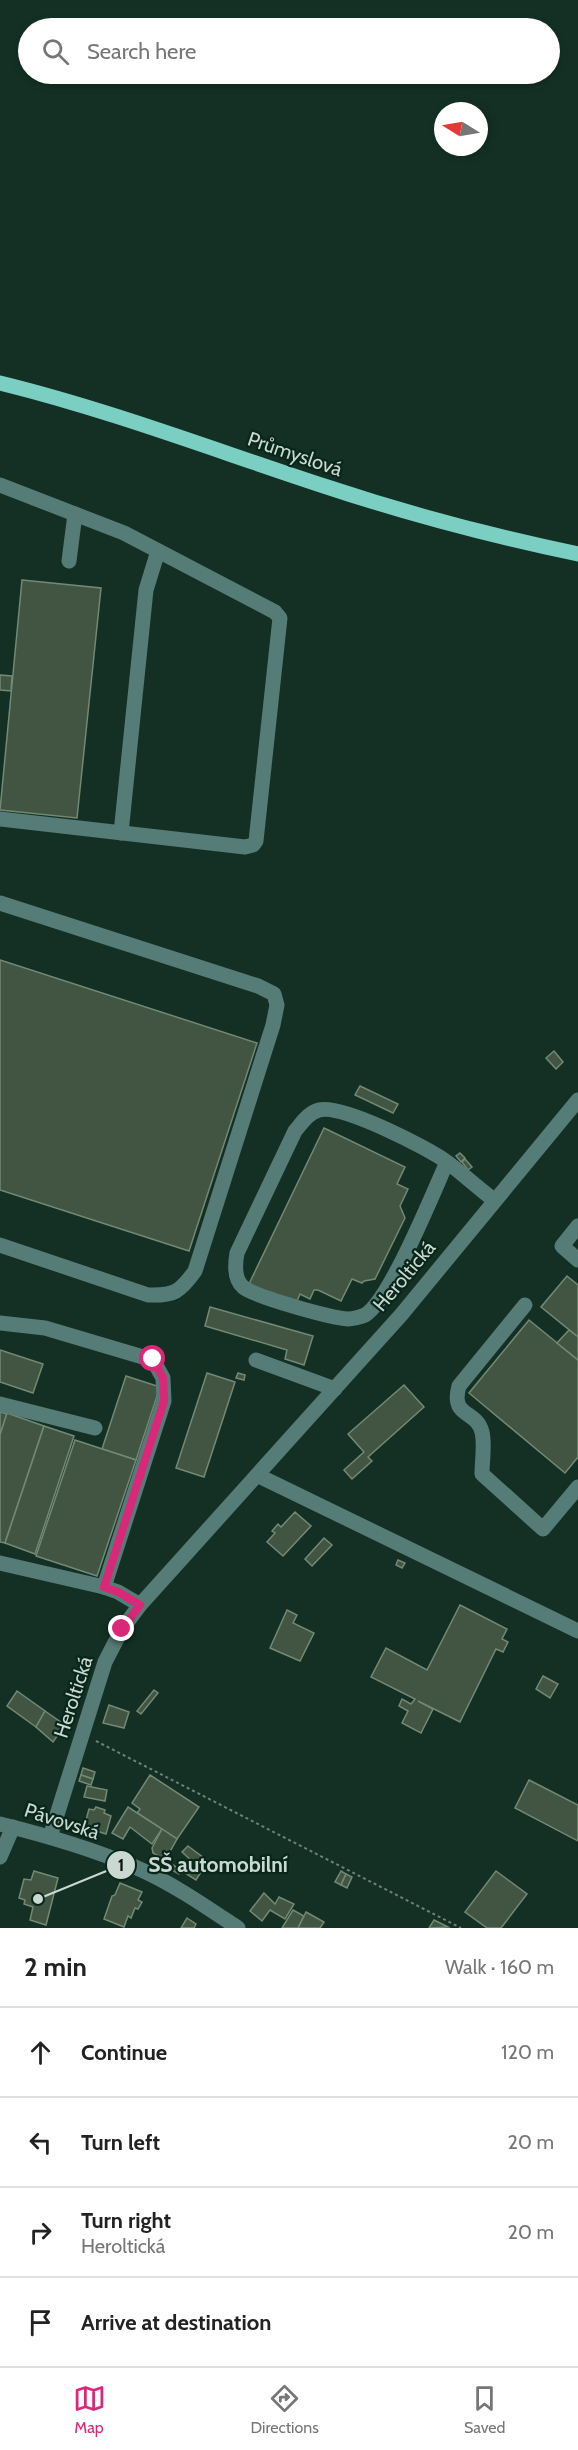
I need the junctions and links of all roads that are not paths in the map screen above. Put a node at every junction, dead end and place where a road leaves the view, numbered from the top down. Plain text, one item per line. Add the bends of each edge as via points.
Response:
1 (0, 383) edge
2 (0, 485) edge
3 (75, 514) junction
4 (158, 551) junction
5 (578, 554) edge
6 (69, 561) dead end
7 (0, 819) edge
8 (121, 833) junction
9 (0, 903) edge
10 (578, 1100) edge
11 (447, 1162) junction
12 (494, 1200) junction
13 (578, 1227) edge
14 (0, 1245) edge
15 (578, 1260) edge
16 (525, 1305) dead end
17 (0, 1323) edge
18 (256, 1360) dead end
19 (335, 1389) junction
20 (0, 1404) edge
21 (95, 1428) dead end
22 (257, 1475) junction
23 (578, 1487) edge
24 (0, 1563) edge
25 (104, 1587) junction
26 (140, 1605) junction
27 (578, 1631) edge
28 (7, 1825) edge
29 (50, 1837) junction
30 (0, 1857) edge
31 (238, 1928) edge

1 - 5 main road, Průmyslová via 450,525
2 - 3 street
3 - 4 street
3 - 6 street
4 - 8 street via 146,590
4 - 8 street via 280,618 256,840 245,847
7 - 8 street
9 - 14 street via 258,986 274,994 277,1005 195,1271 183,1287 168,1296 148,1295
10 - 12 street, Heroltická
11 - 11 street via 356,1117 337,1110 318,1110 306,1117 296,1131 237,1253 238,1281 243,1288 264,1298 349,1319 365,1315 388,1288
11 - 12 street
12 - 19 street, Heroltická
13 - 15 street via 562,1246
16 - 23 street via 459,1386 455,1398 459,1408 482,1432 482,1474 543,1529
17 - 25 street via 45,1328 153,1359 163,1378 164,1401
18 - 19 street
19 - 22 street, Heroltická
20 - 21 street
22 - 26 street, Heroltická
22 - 27 street
24 - 25 street
25 - 26 street
26 - 29 street, Heroltická via 105,1662
28 - 29 street, Pávovská
28 - 30 street
29 - 31 street, Pávovská via 136,1867

